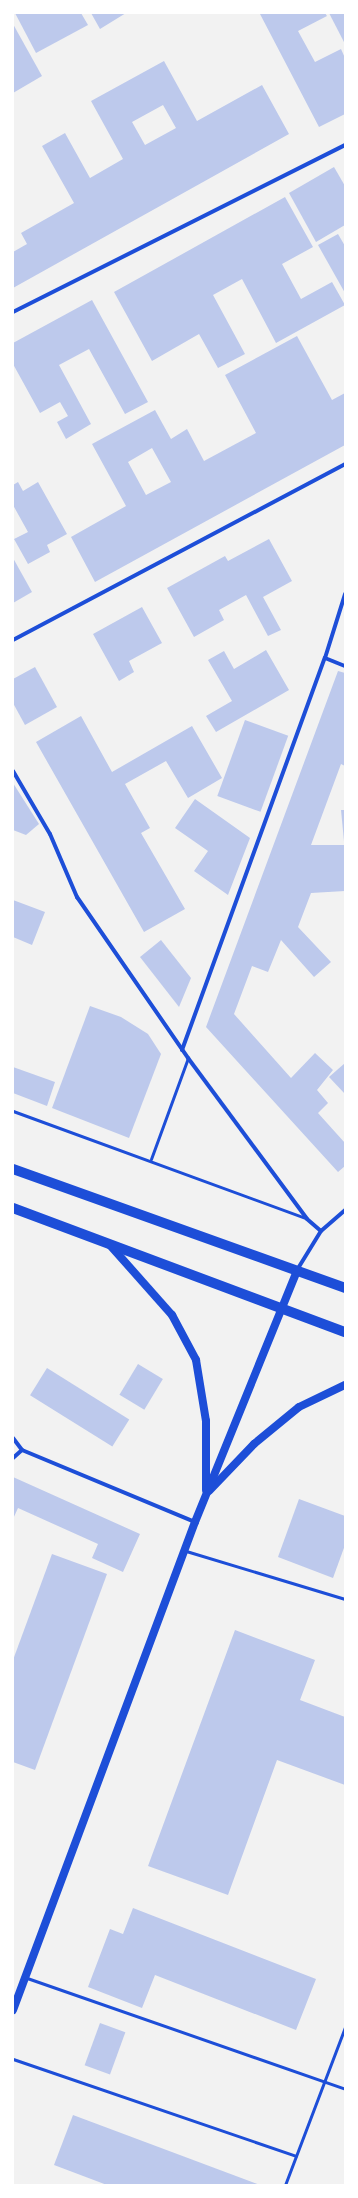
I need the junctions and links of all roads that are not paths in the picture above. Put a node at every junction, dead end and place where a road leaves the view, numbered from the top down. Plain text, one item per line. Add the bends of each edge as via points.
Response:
1 (345, 145) edge
2 (13, 312) edge
3 (345, 464) edge
4 (345, 594) edge
5 (13, 640) edge
6 (325, 658) junction
7 (345, 666) edge
8 (13, 771) edge
9 (182, 1050) junction
10 (188, 1058) junction
11 (13, 1111) edge
12 (150, 1159) junction
13 (13, 1169) edge
14 (13, 1208) edge
15 (345, 1210) edge
16 (307, 1219) junction
17 (321, 1231) junction
18 (108, 1244) junction
19 (297, 1271) junction
20 (345, 1288) edge
21 (283, 1309) junction
22 (345, 1332) edge
23 (345, 1385) edge
24 (13, 1438) edge
25 (22, 1450) junction
26 (13, 1458) edge
27 (206, 1495) junction
28 (195, 1522) junction
29 (184, 1551) junction
30 (345, 1599) edge
31 (25, 1978) junction
32 (13, 2010) edge
33 (345, 2027) edge
34 (13, 2059) edge
35 (324, 2083) junction
36 (345, 2089) edge
37 (296, 2156) junction
38 (285, 2185) edge

1 - 2 street
3 - 5 street
4 - 6 street
6 - 7 street
6 - 9 street
8 - 9 street via 50,834 77,897
9 - 10 street
10 - 12 lane
10 - 16 street
11 - 12 lane
12 - 16 lane
13 - 19 main road
14 - 18 main road
15 - 17 street
16 - 17 street
17 - 19 street
18 - 21 main road
18 - 27 main road via 172,1315 196,1360 206,1420
19 - 20 main road
19 - 21 main road
21 - 22 main road
21 - 27 main road
23 - 27 main road via 299,1407 254,1444
24 - 25 street
25 - 26 street
25 - 28 street
27 - 28 main road
28 - 29 main road
29 - 30 lane
29 - 31 main road
31 - 32 main road
31 - 35 lane
33 - 35 lane
34 - 37 lane
35 - 36 lane
35 - 37 lane
37 - 38 lane

